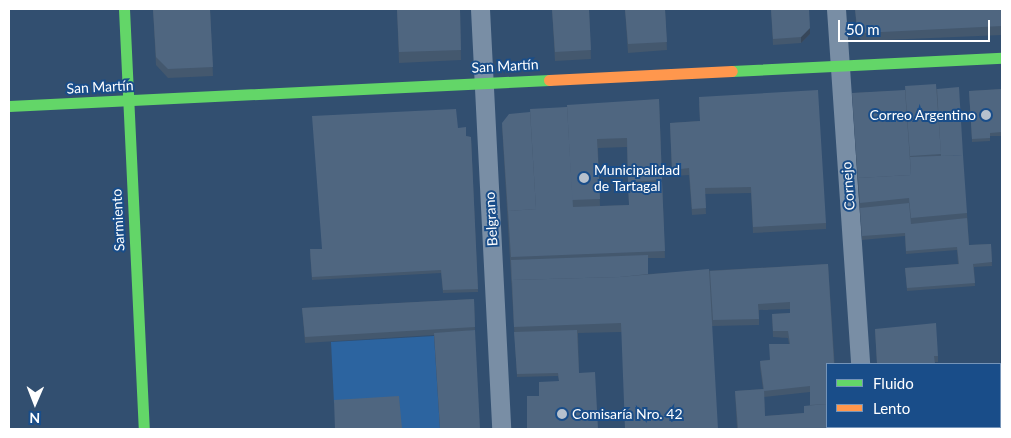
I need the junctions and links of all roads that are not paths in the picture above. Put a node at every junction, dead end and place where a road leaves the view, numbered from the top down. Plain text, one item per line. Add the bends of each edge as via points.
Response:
1 (124, 9) edge
2 (480, 9) edge
3 (836, 9) edge
4 (1002, 58) edge
5 (840, 63) junction
6 (484, 82) junction
7 (128, 100) junction
8 (9, 106) edge
9 (860, 363) edge
10 (144, 429) edge
11 (501, 429) edge

1 - 7 street, Sarmiento
2 - 6 street, Belgrano
3 - 5 street, Cornejo
4 - 5 street, San Martín
5 - 6 street, San Martín
5 - 9 street, Cornejo
6 - 7 street, San Martín
6 - 11 street, Belgrano
7 - 8 street, San Martín
7 - 10 street, Sarmiento

